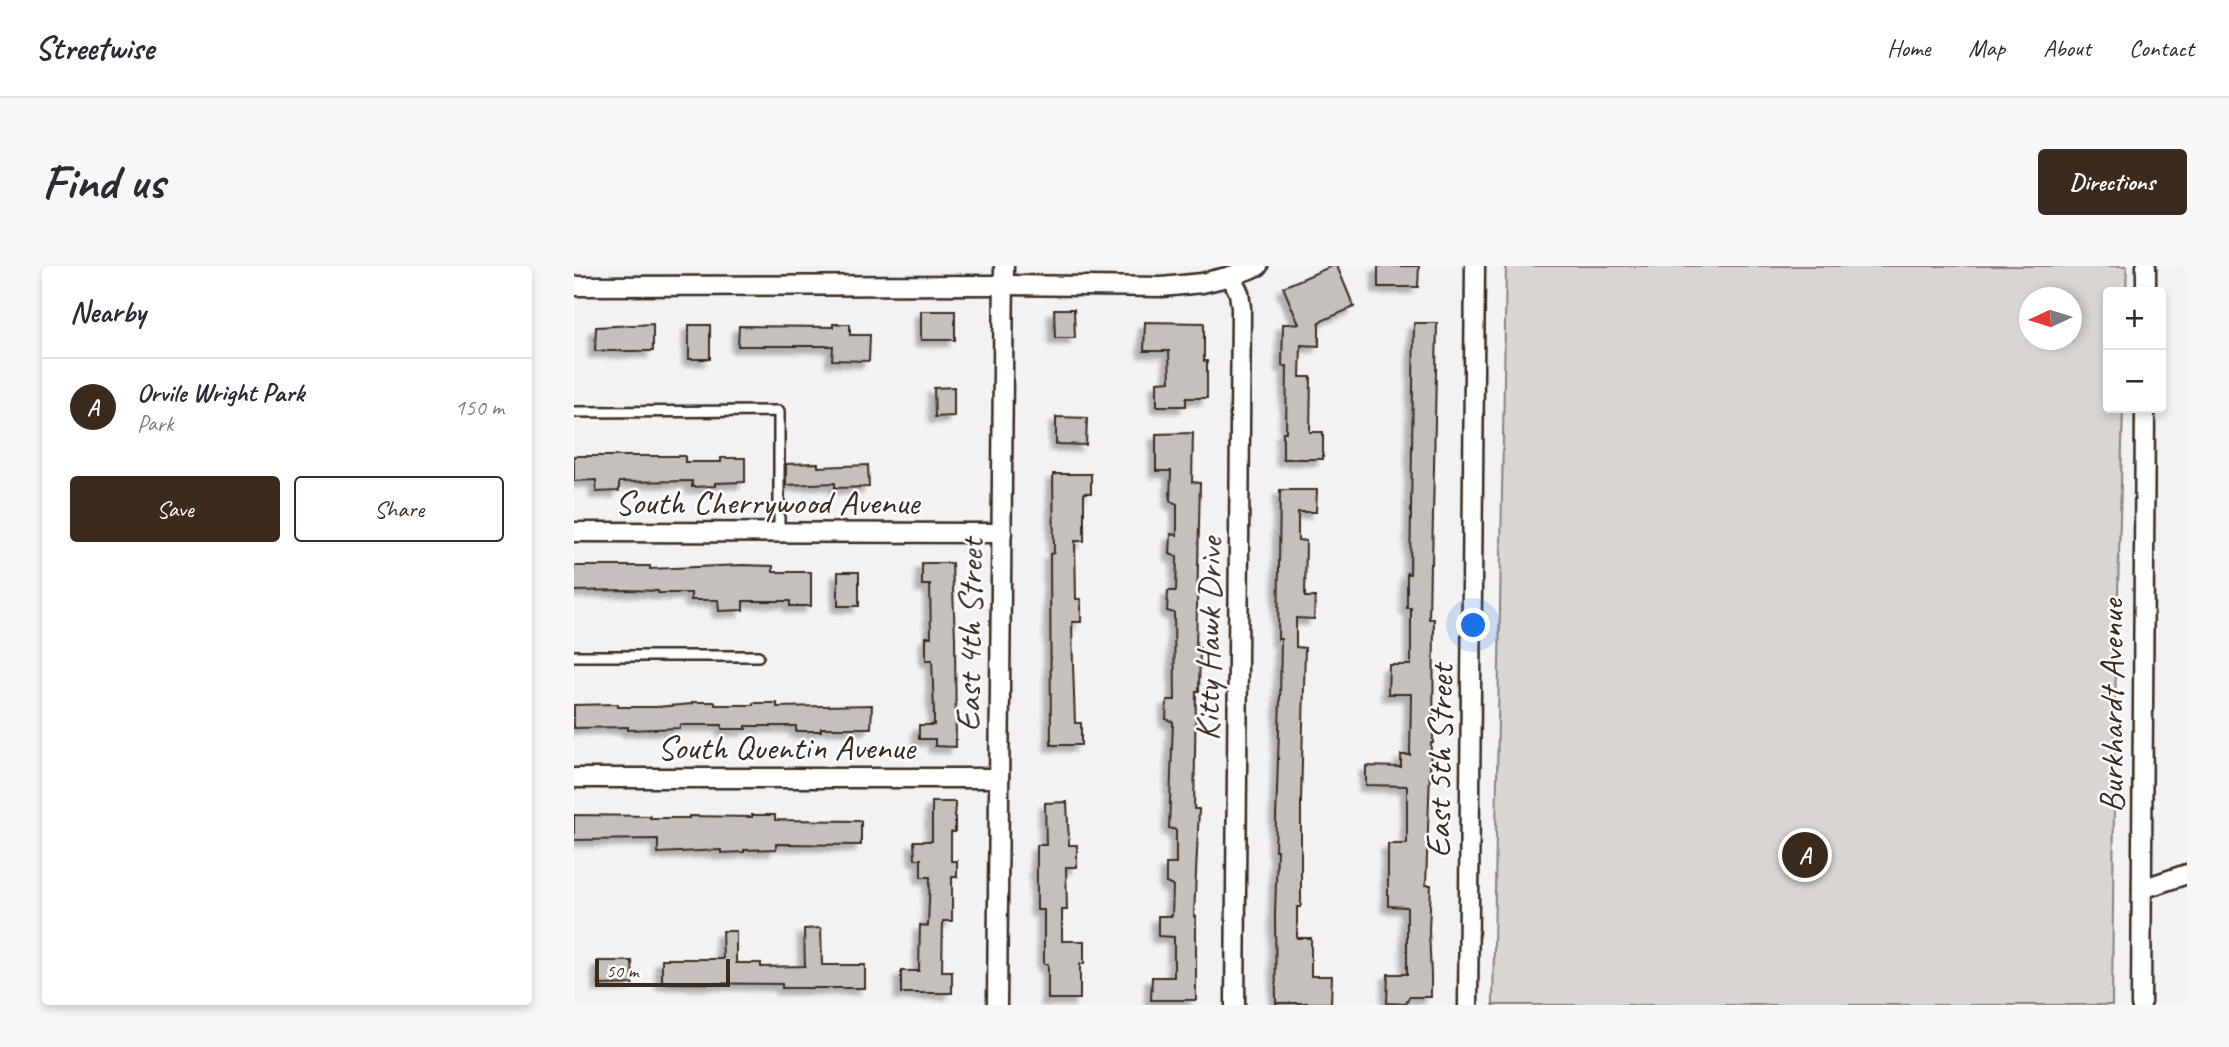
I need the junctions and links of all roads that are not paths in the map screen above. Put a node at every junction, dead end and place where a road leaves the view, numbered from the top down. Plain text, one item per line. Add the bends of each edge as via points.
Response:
1 (1004, 266) edge
2 (1258, 266) edge
3 (1475, 266) edge
4 (2146, 266) edge
5 (1231, 276) junction
6 (1003, 285) junction
7 (574, 286) edge
8 (2146, 287) edge
9 (574, 412) edge
10 (2145, 413) edge
11 (574, 532) edge
12 (779, 533) junction
13 (1002, 533) junction
14 (574, 656) edge
15 (758, 656) dead end
16 (574, 778) edge
17 (999, 778) junction
18 (2187, 874) edge
19 (2142, 889) junction
20 (996, 1005) edge
21 (1235, 1005) edge
22 (1468, 1005) edge
23 (2141, 1005) edge

1 - 6 street, East 4th Street
2 - 5 street
3 - 22 street, East 5th Street
4 - 8 street
5 - 6 street via 1162,287
5 - 21 street, Kitty Hawk Drive via 1241,308
6 - 7 street
6 - 13 street, East 4th Street
9 - 12 lane via 779,411
10 - 19 street, Burkhardt Avenue
11 - 12 street, South Cherrywood Avenue
12 - 13 street, South Cherrywood Avenue
13 - 17 street, East 4th Street
14 - 15 lane
16 - 17 street, South Quentin Avenue
17 - 20 street, East 4th Street
18 - 19 street
19 - 23 street, Burkhardt Avenue

